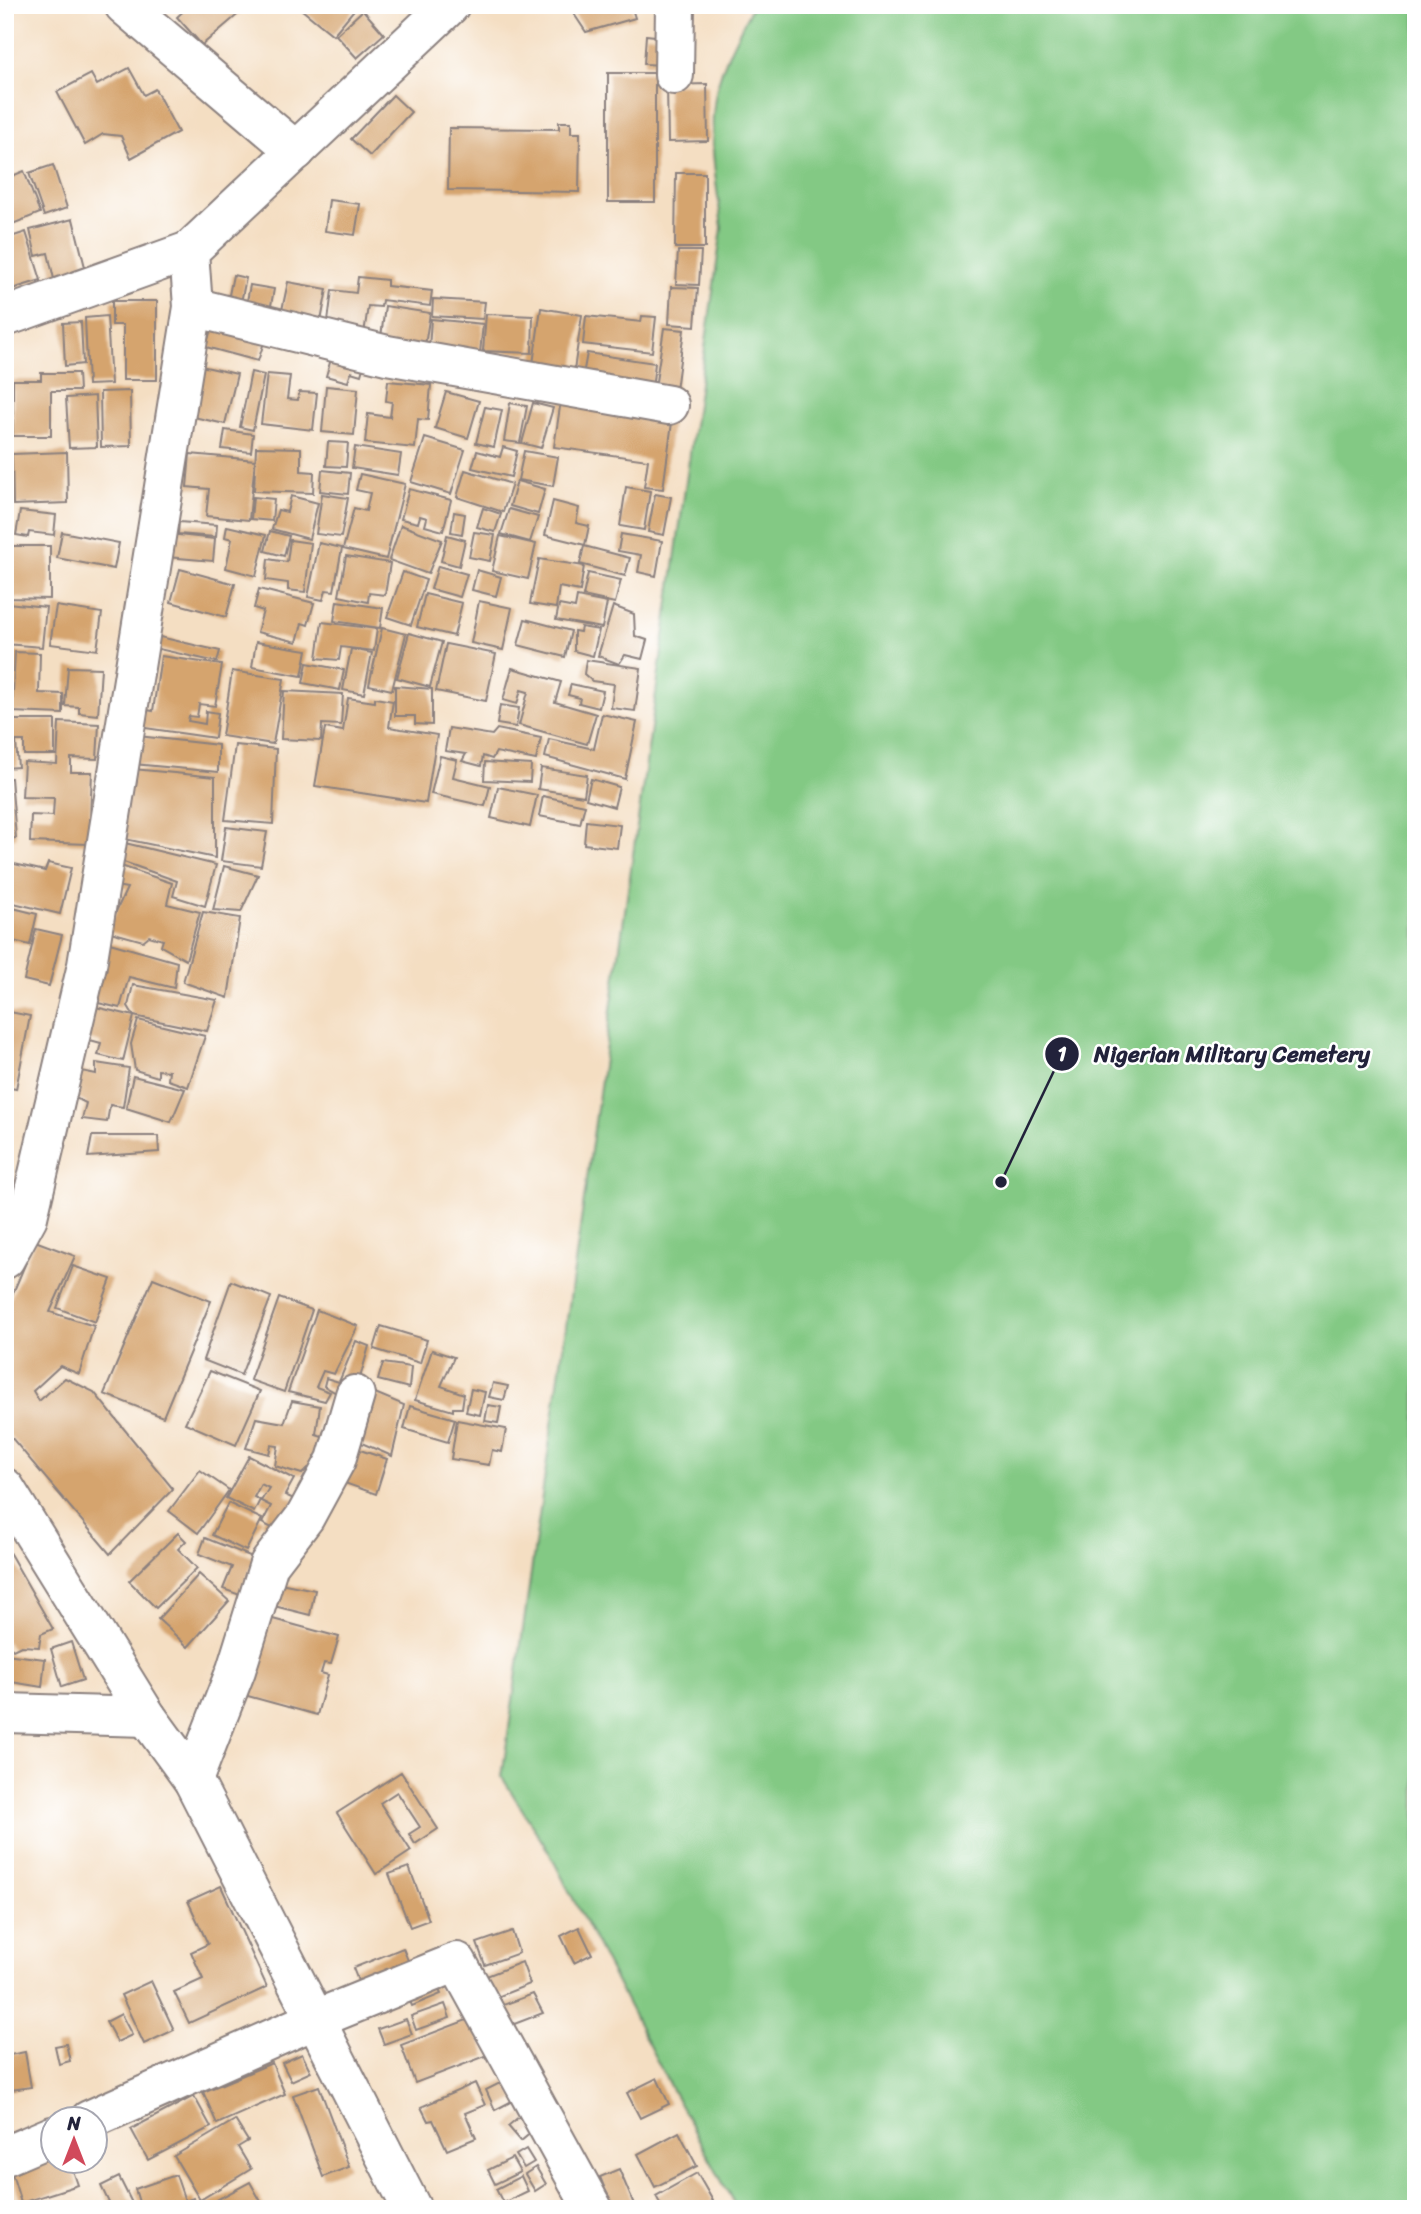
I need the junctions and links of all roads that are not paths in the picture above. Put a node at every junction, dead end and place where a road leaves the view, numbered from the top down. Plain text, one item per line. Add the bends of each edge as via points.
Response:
1 (124, 5) edge
2 (450, 5) edge
3 (676, 5) edge
4 (674, 75) dead end
5 (296, 151) junction
6 (189, 251) junction
7 (192, 307) junction
8 (5, 317) edge
9 (668, 405) dead end
10 (5, 1259) edge
11 (355, 1395) dead end
12 (5, 1488) edge
13 (5, 1713) edge
14 (147, 1717) junction
15 (193, 1780) junction
16 (314, 2020) junction
17 (108, 2111) edge
18 (38, 2142) edge
19 (5, 2157) edge
20 (412, 2209) edge
21 (593, 2209) edge

1 - 5 street
2 - 5 street
3 - 4 street
5 - 6 street
6 - 7 street
6 - 8 street
7 - 9 street via 387,355
7 - 10 street via 87,965 28,1217
11 - 15 street via 335,1460 305,1517 269,1564 236,1670
12 - 14 street
13 - 14 street
14 - 15 street
15 - 16 street
16 - 17 street
16 - 20 street
16 - 21 street via 457,1962
18 - 19 street

